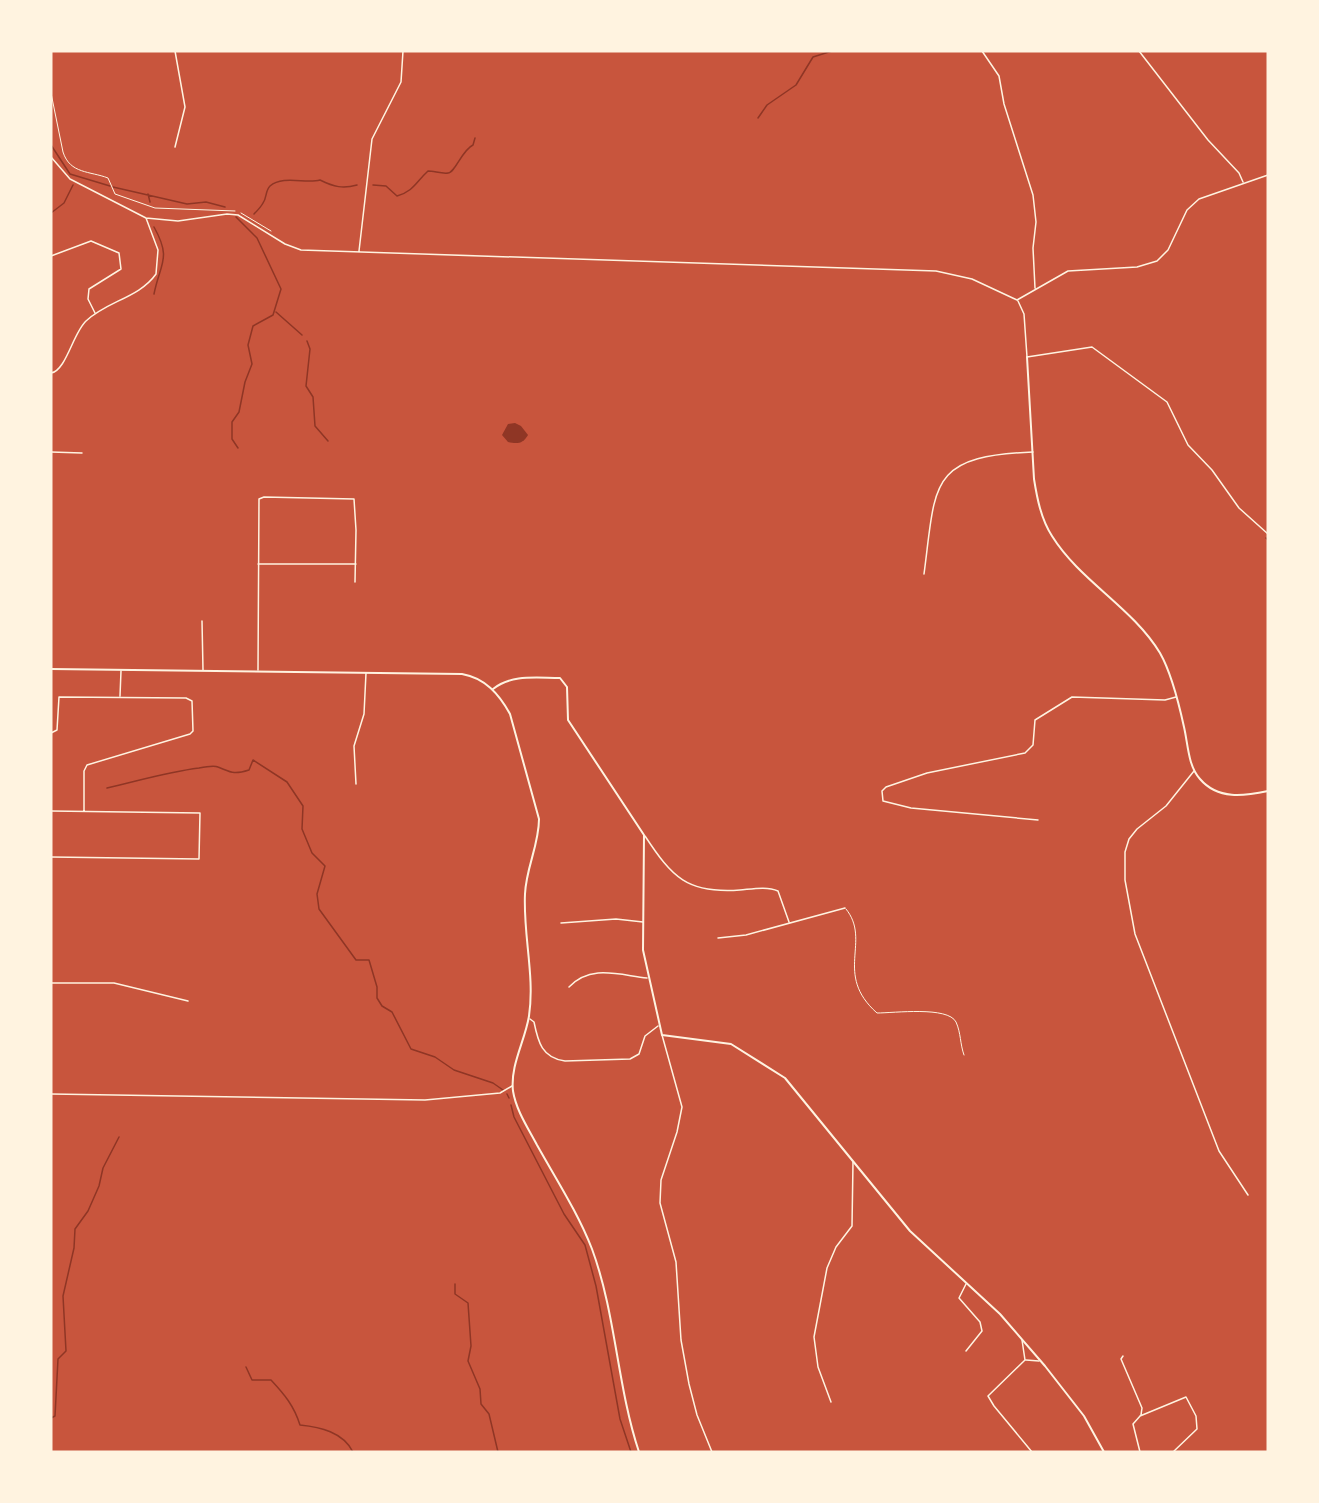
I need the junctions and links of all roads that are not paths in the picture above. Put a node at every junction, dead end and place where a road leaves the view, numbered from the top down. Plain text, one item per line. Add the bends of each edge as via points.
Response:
1 (175, 51) edge
2 (403, 51) edge
3 (982, 51) edge
4 (1139, 51) edge
5 (175, 147) dead end
6 (51, 157) edge
7 (1268, 175) edge
8 (1244, 183) junction
9 (146, 218) junction
10 (359, 252) junction
11 (51, 256) edge
12 (1035, 290) junction
13 (1017, 300) junction
14 (95, 314) junction
15 (1027, 357) junction
16 (51, 373) edge
17 (51, 452) edge
18 (1033, 452) junction
19 (82, 453) dead end
20 (1268, 534) edge
21 (258, 564) junction
22 (356, 564) junction
23 (924, 574) dead end
24 (355, 582) dead end
25 (202, 621) dead end
26 (51, 669) edge
27 (121, 670) junction
28 (203, 671) junction
29 (258, 671) junction
30 (366, 672) junction
31 (493, 689) junction
32 (120, 697) junction
33 (1176, 697) junction
34 (52, 733) edge
35 (1194, 771) junction
36 (356, 784) dead end
37 (1268, 791) edge
38 (51, 811) edge
39 (84, 811) junction
40 (1038, 820) dead end
41 (644, 835) junction
42 (51, 857) edge
43 (845, 908) joint
44 (644, 922) junction
45 (789, 922) junction
46 (561, 923) dead end
47 (718, 938) dead end
48 (647, 978) junction
49 (51, 983) edge
50 (569, 987) dead end
51 (188, 1001) dead end
52 (529, 1018) junction
53 (658, 1026) junction
54 (662, 1035) junction
55 (964, 1055) dead end
56 (513, 1084) junction
57 (51, 1094) edge
58 (852, 1161) junction
59 (1248, 1195) dead end
60 (966, 1283) junction
61 (1022, 1339) junction
62 (966, 1351) dead end
63 (1123, 1356) dead end
64 (1025, 1360) junction
65 (1042, 1362) junction
66 (831, 1402) dead end
67 (1140, 1416) junction
68 (639, 1452) edge
69 (712, 1452) edge
70 (1032, 1452) edge
71 (1104, 1452) edge
72 (1140, 1452) edge
73 (1173, 1452) edge

1 - 5 street via 185,107
2 - 10 street via 401,82 372,139
3 - 12 street via 999,76 1033,195
4 - 8 street
6 - 9 street via 70,179
7 - 8 street
8 - 12 street via 1199,199 1157,261 1137,267 1073,270
9 - 10 street via 178,221 238,215 292,248
9 - 14 street via 158,250 156,274 140,290
10 - 13 street via 936,271 972,279
11 - 14 street via 91,241 119,253 121,269 89,289 88,299
12 - 13 street
13 - 15 street via 1024,314
14 - 16 street via 81,326 58,372
15 - 18 street
15 - 20 street via 1092,348 1147,385 1167,402 1194,453 1212,470 1239,508
17 - 19 street
18 - 23 street via 977,457 960,465 945,479 931,509
18 - 33 street via 1037,498 1050,534 1150,639 1161,655
21 - 22 street
21 - 22 street via 259,499 264,497 354,499
21 - 29 street
22 - 24 street
25 - 28 street
26 - 27 street
27 - 28 street
27 - 32 street
28 - 29 street
29 - 30 street
30 - 31 street via 462,674 480,679
30 - 36 street via 364,714 354,746
31 - 41 street via 504,680 515,678 560,678 567,687 568,720
31 - 52 street via 510,714 539,819 525,897 531,985
32 - 34 street via 59,697 57,730
32 - 39 street via 188,699 193,704 193,731 87,765
33 - 35 street
33 - 40 street via 1072,697 1035,720 1034,745 1025,753 927,773 882,791 883,801 911,808
35 - 37 street via 1212,789 1227,795
35 - 59 street via 1166,806 1129,839 1125,880 1135,934 1219,1151
38 - 39 street
39 - 42 street via 200,813 199,859
41 - 44 street
41 - 45 street via 661,860 686,883 721,892 759,888 778,891
43 - 45 street
43 - 55 lane via 854,919 854,978 867,1004 877,1013 940,1012 951,1016
44 - 46 street via 616,919
44 - 48 street
45 - 47 street via 746,935
48 - 50 street via 596,972 585,974
48 - 53 street
49 - 51 street via 114,983
52 - 53 street via 544,1052 565,1061 630,1059 639,1054 645,1036
52 - 56 street
53 - 54 street
54 - 58 street via 722,1041 761,1060 795,1088
54 - 69 street via 682,1107 661,1180 660,1203 677,1268 681,1340 689,1384
56 - 57 street via 500,1093 425,1100
56 - 68 street via 526,1125 592,1250
58 - 60 street via 910,1231
58 - 66 street via 852,1226 836,1247 827,1268 814,1337 818,1368
60 - 61 street
60 - 62 street via 959,1298 980,1322 982,1331
61 - 64 street
61 - 65 street
63 - 67 street via 1142,1408
64 - 65 street
64 - 70 street via 988,1396
65 - 71 street via 1084,1416
67 - 72 street via 1133,1426
67 - 73 street via 1186,1397 1196,1416 1197,1429

